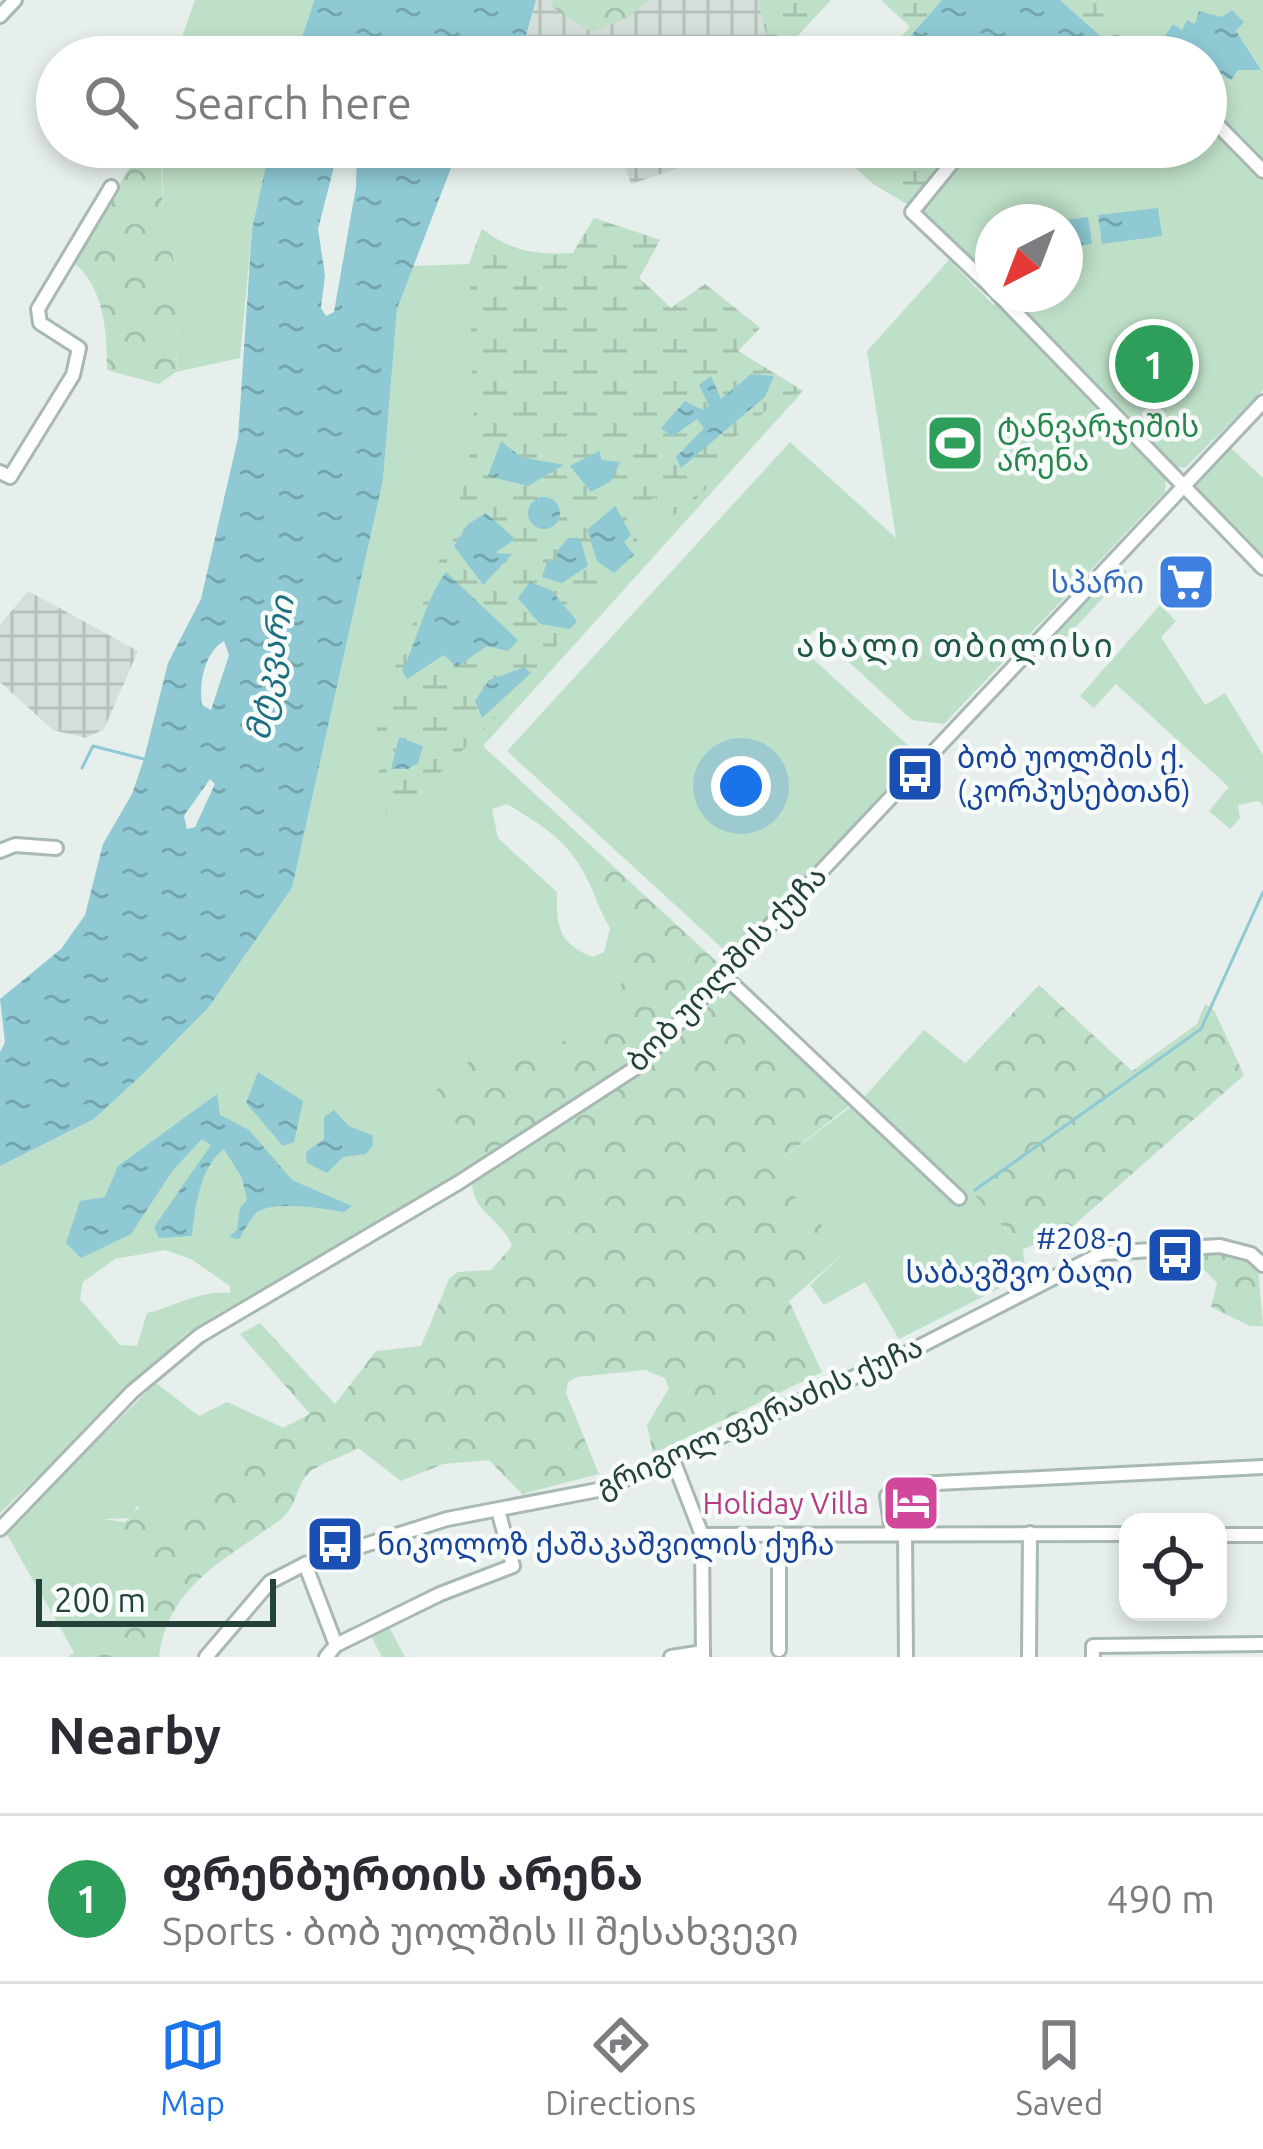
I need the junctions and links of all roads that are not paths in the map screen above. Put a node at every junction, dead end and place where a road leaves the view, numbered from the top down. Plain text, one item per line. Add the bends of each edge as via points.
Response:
1 (16, 0) edge
2 (0, 16) edge
3 (1227, 134) edge
4 (948, 168) edge
5 (1263, 170) edge
6 (111, 187) dead end
7 (975, 273) edge
8 (1014, 312) edge
9 (1263, 401) edge
10 (0, 472) edge
11 (1181, 484) junction
12 (1263, 568) edge
13 (56, 848) dead end
14 (0, 851) edge
15 (723, 975) junction
16 (958, 1198) dead end
17 (1261, 1258) edge
18 (674, 1460) junction
19 (1263, 1467) edge
20 (498, 1510) junction
21 (0, 1529) edge
22 (898, 1533) junction
23 (1030, 1533) junction
24 (779, 1534) junction
25 (1119, 1534) edge
26 (1227, 1534) edge
27 (702, 1535) junction
28 (1263, 1535) edge
29 (305, 1564) junction
30 (1263, 1644) edge
31 (336, 1645) junction
32 (779, 1650) dead end
33 (1093, 1651) edge
34 (703, 1654) edge
35 (206, 1657) edge
36 (326, 1657) edge
37 (670, 1657) edge
38 (906, 1657) edge
39 (1029, 1657) edge

1 - 2 street
3 - 5 street
4 - 7 street via 912,212
6 - 10 street via 38,309 40,323 79,348 73,375 10,477
8 - 11 street
9 - 11 street, ბობ უოლშის ქუჩა
11 - 12 street
11 - 15 street, ბობ უოლშის ქუჩა
13 - 14 street
15 - 16 street
15 - 21 street, ბობ უოლშის ქუჩა via 637,1067 194,1341 132,1392
17 - 18 street, გრიგოლ ფერაძის ქუჩა via 1220,1246 1102,1253
18 - 20 street, გრიგოლ ფერაძის ქუჩა via 602,1490
18 - 27 street
19 - 22 street via 896,1487 887,1496
20 - 29 street, გრიგოლ ფერაძის ქუჩა
20 - 31 street via 513,1566
22 - 23 street
22 - 24 street
22 - 38 street
23 - 25 street
23 - 39 street
24 - 27 street
24 - 32 street
26 - 28 street
27 - 34 street
29 - 31 street
29 - 35 street, გრიგოლ ფერაძის ქუჩა via 271,1582
30 - 33 street
31 - 36 street
34 - 37 street

